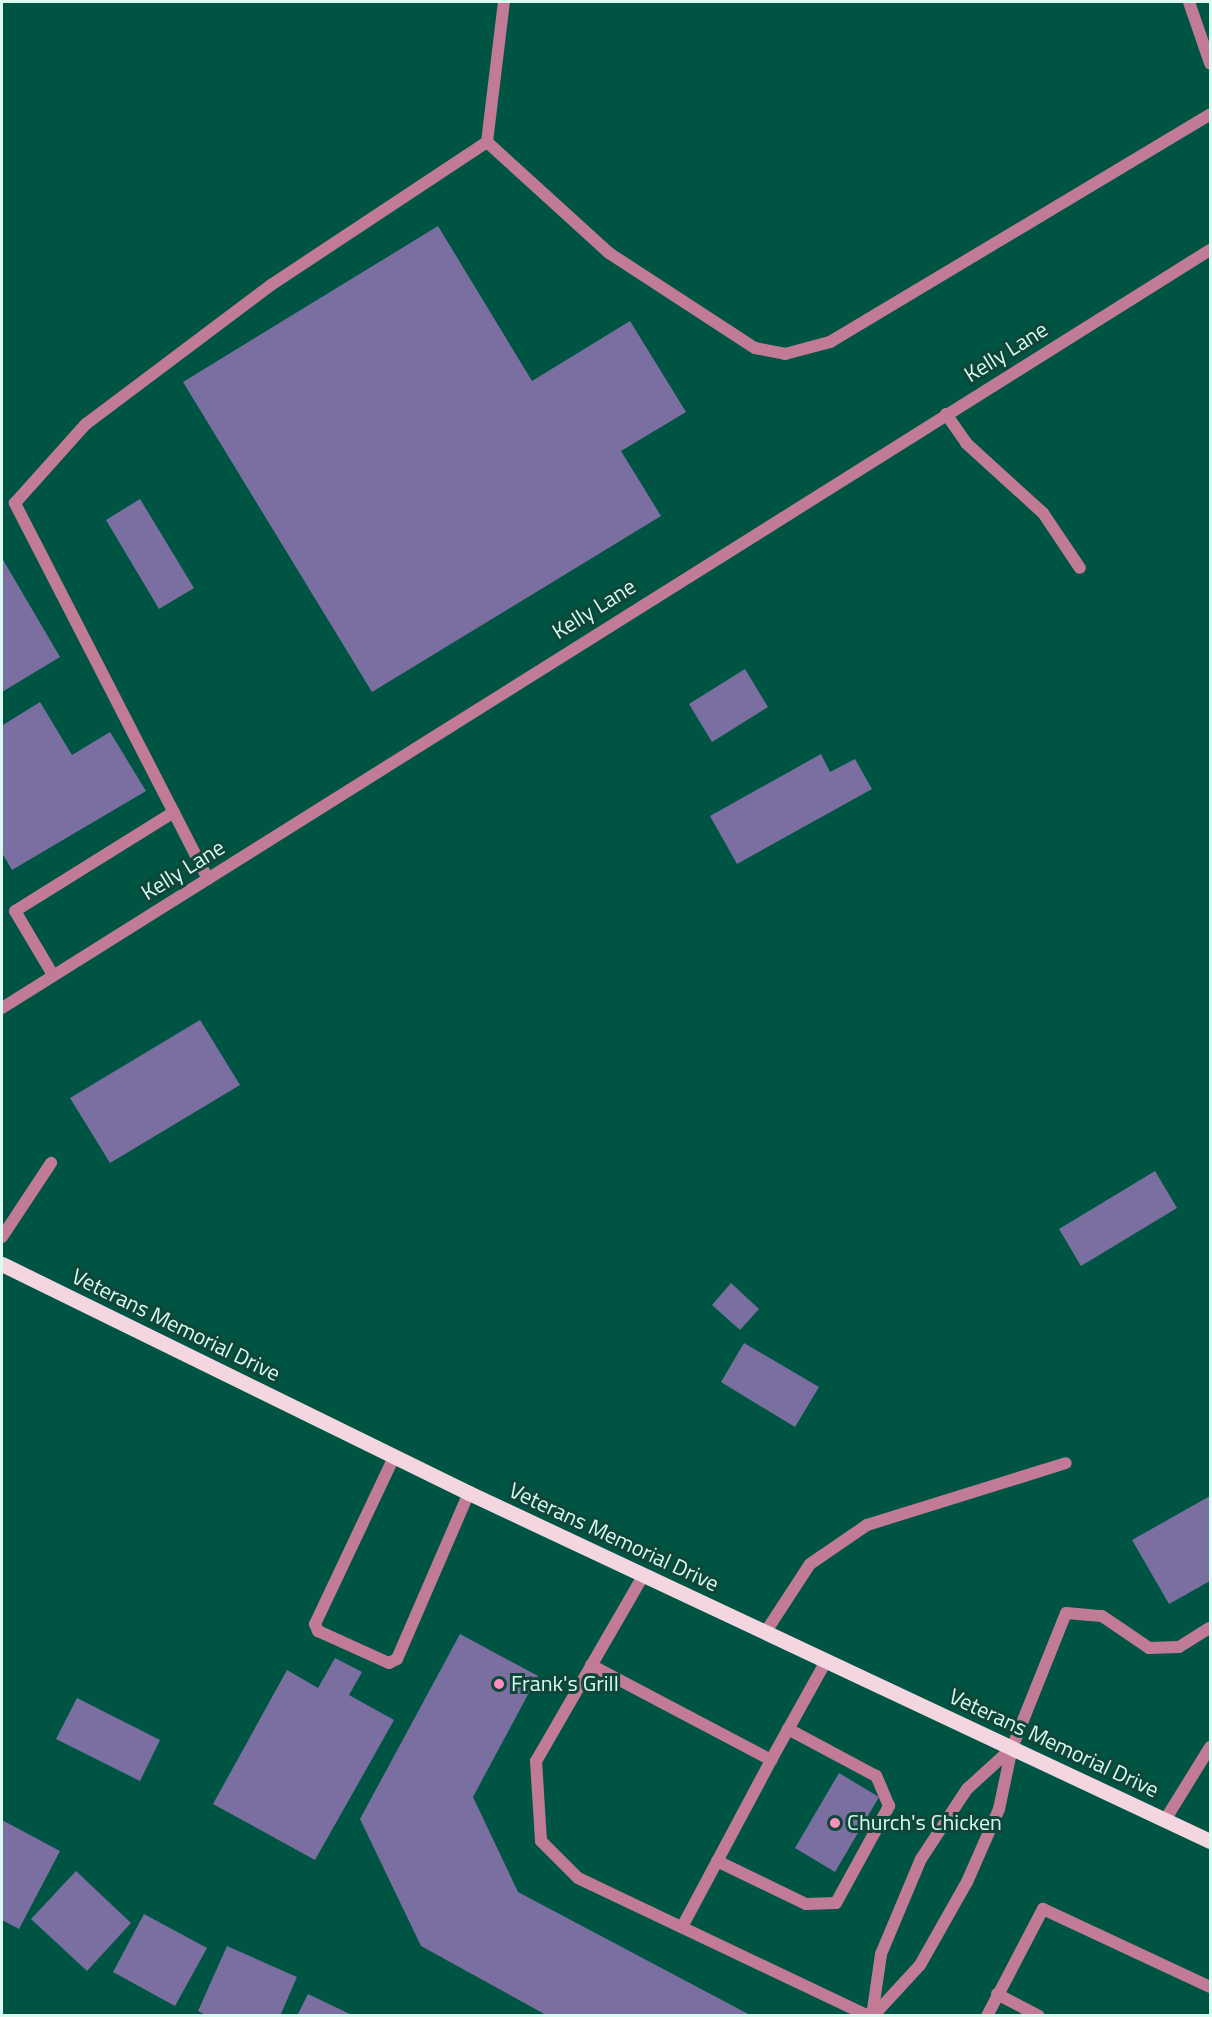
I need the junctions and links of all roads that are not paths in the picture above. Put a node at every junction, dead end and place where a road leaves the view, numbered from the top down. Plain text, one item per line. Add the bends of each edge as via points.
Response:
1 (504, 2) edge
2 (1189, 2) edge
3 (1210, 63) edge
4 (1210, 115) edge
5 (487, 142) junction
6 (1210, 250) edge
7 (946, 414) junction
8 (1080, 568) dead end
9 (174, 813) junction
10 (208, 879) junction
11 (53, 975) junction
12 (2, 1008) edge
13 (51, 1163) dead end
14 (2, 1237) edge
15 (2, 1264) edge
16 (394, 1456) junction
17 (1066, 1463) dead end
18 (470, 1493) junction
19 (643, 1576) junction
20 (1210, 1628) edge
21 (765, 1633) junction
22 (826, 1661) junction
23 (591, 1665) junction
24 (788, 1729) junction
25 (1210, 1747) edge
26 (1012, 1748) junction
27 (771, 1760) junction
28 (1165, 1820) junction
29 (1210, 1841) edge
30 (717, 1861) junction
31 (682, 1927) junction
32 (1210, 1987) edge
33 (997, 1994) junction
34 (872, 2016) edge
35 (987, 2016) edge
36 (1039, 2016) edge

1 - 5 street
2 - 3 street
4 - 5 street via 830,342 785,354 755,348 609,253
5 - 9 street via 271,285 86,424 15,503
6 - 7 street, Kelly Lane
7 - 8 street via 966,443 1043,513
7 - 10 street, Kelly Lane
9 - 10 street
9 - 11 street via 15,911
10 - 11 street, Kelly Lane
11 - 12 street, Kelly Lane
13 - 14 street
15 - 16 main road, Veterans Memorial Drive
16 - 18 main road, Veterans Memorial Drive
16 - 18 street via 315,1624 318,1631 389,1663 397,1659
17 - 21 street via 867,1525 810,1564
18 - 19 main road, Veterans Memorial Drive
19 - 21 main road, Veterans Memorial Drive
19 - 23 street
20 - 26 street via 1179,1647 1149,1648 1102,1616 1066,1613
21 - 22 main road, Veterans Memorial Drive
22 - 24 street
22 - 26 main road, Veterans Memorial Drive
23 - 27 street
23 - 31 street via 536,1761 541,1841 578,1878
24 - 27 street
24 - 30 street via 876,1776 889,1806 836,1904 806,1904
25 - 28 street
26 - 28 main road, Veterans Memorial Drive
26 - 34 street via 999,1809 967,1882 920,1965
26 - 34 street via 967,1789 921,1859 881,1954
27 - 30 street
28 - 29 main road, Veterans Memorial Drive
30 - 31 street
31 - 34 street
32 - 33 street via 1043,1909
33 - 35 street
33 - 36 street

